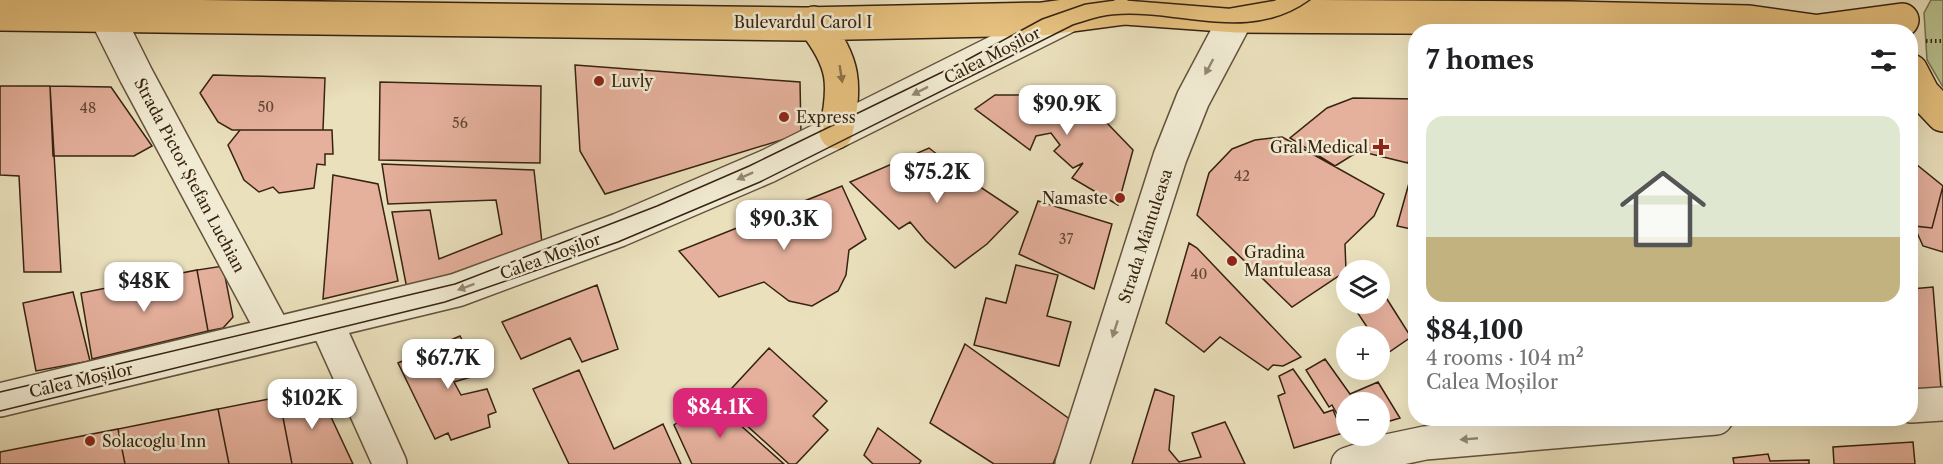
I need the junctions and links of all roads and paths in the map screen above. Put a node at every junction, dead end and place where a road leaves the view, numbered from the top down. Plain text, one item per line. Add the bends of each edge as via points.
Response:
1 (1196, 7) edge
2 (254, 8) edge
3 (1242, 8) edge
4 (1369, 8) edge
5 (1479, 9) edge
6 (0, 14) edge
7 (106, 15) junction
8 (1066, 17) junction
9 (1905, 17) edge
10 (814, 24) junction
11 (1703, 24) edge
12 (1862, 24) edge
13 (1918, 84) edge
14 (1943, 115) edge
15 (836, 132) junction
16 (327, 321) junction
17 (275, 334) junction
18 (0, 400) edge
19 (1943, 404) edge
20 (1918, 406) edge
21 (1580, 426) edge
22 (390, 464) edge
23 (1072, 464) edge
24 (1348, 464) edge

1 - 3 main road, Bulevardul Carol I
1 - 8 main road, Bulevardul Carol I via 1103,9
2 - 7 main road, Bulevardul Carol I
2 - 10 main road, Bulevardul Carol I
3 - 4 main road, Bulevardul Carol I
3 -> 23 street, Strada Mântuleasa via 1181,127
4 - 5 main road, Bulevardul Carol I
5 - 11 main road, Bulevardul Carol I
6 - 7 main road, Bulevardul Carol I
7 - 17 street, Strada Pictor Ștefan Luchian
8 - 10 main road, Bulevardul Carol I
8 -> 15 street, Calea Moșilor
9 - 12 main road, Bulevardul Carol I
10 -> 15 main road via 833,50 842,75 843,95
13 - 14 main road
15 -> 16 street, Calea Moșilor via 768,166 598,238 457,290
16 - 17 street, Calea Moșilor
16 - 22 street
17 - 18 street, Calea Moșilor
19 - 20 street
21 -> 24 street via 1425,443

